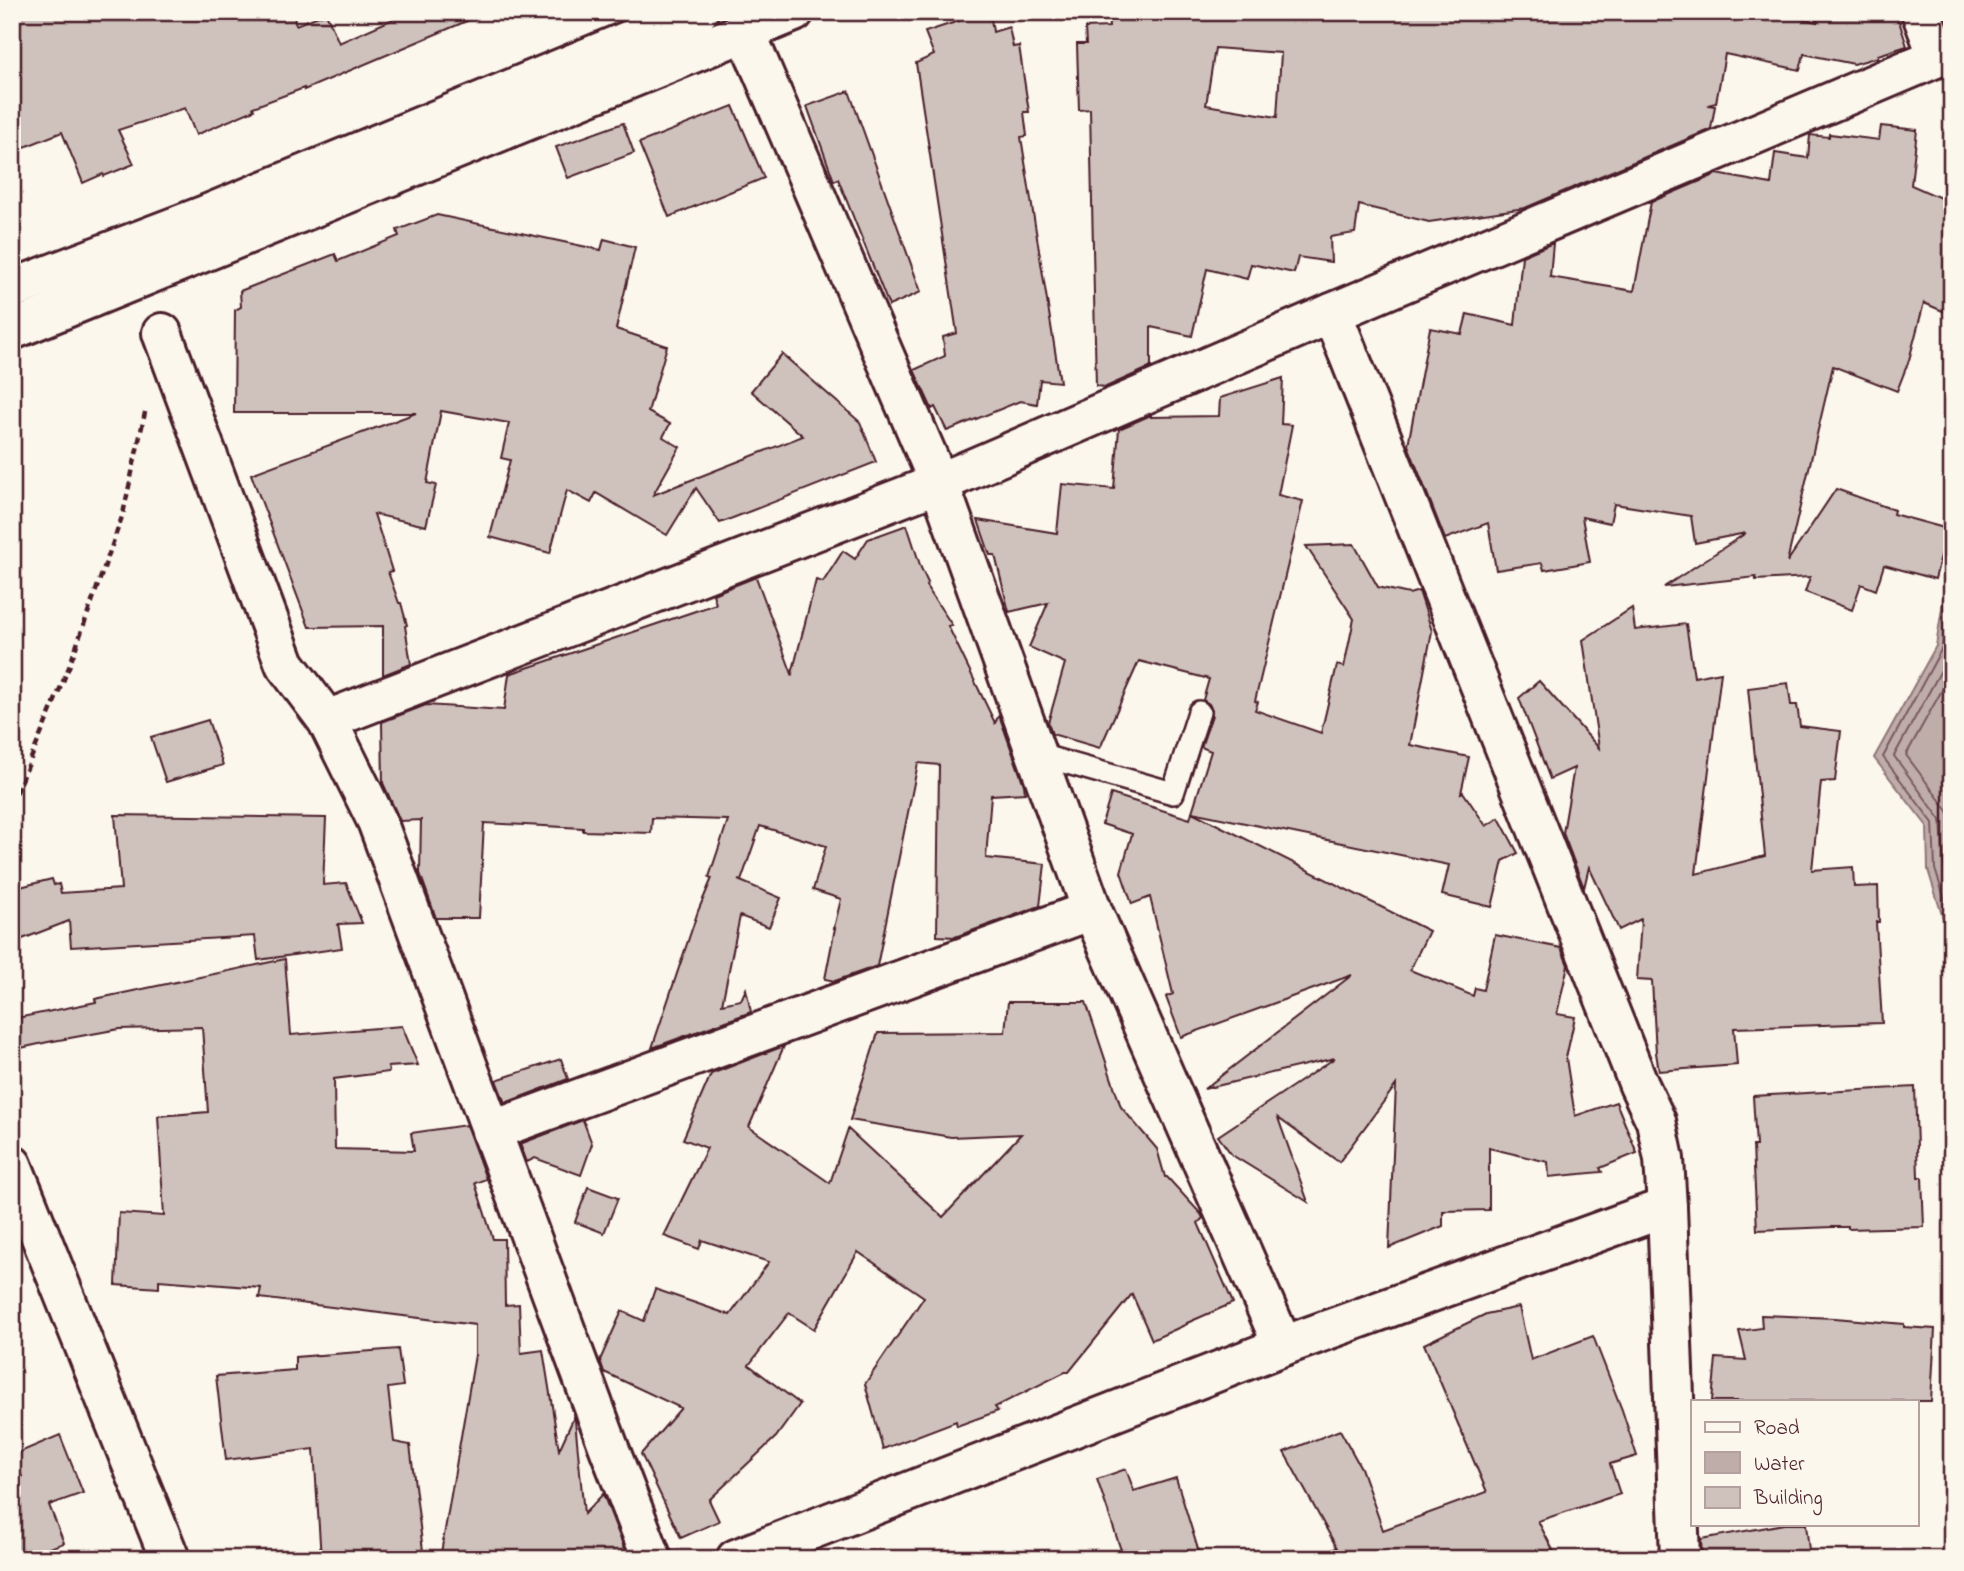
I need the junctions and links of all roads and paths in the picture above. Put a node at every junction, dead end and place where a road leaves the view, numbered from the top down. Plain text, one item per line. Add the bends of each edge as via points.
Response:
1 (698, 12) edge
2 (794, 12) edge
3 (1921, 12) edge
4 (746, 33) junction
5 (1945, 54) edge
6 (12, 289) edge
7 (1332, 313) junction
8 (12, 330) edge
9 (162, 332) dead end
10 (148, 397) dead end
11 (939, 483) junction
12 (1199, 712) dead end
13 (327, 720) junction
14 (1037, 754) junction
15 (12, 804) edge
16 (1092, 910) junction
17 (491, 1131) junction
18 (12, 1165) edge
19 (1667, 1206) junction
20 (1283, 1346) junction
21 (170, 1559) edge
22 (652, 1559) edge
23 (736, 1559) edge
24 (1680, 1559) edge

1 - 6 street via 203,216
2 - 4 street
3 - 5 street
4 - 8 street
4 - 11 street
5 - 7 street
7 - 11 street
7 - 19 street via 1656,1121
9 - 13 street via 285,664
10 - 15 path via 123,514 69,667
11 - 13 street
11 - 14 street
12 - 14 lane via 1173,793
13 - 17 street via 377,821
14 - 16 street
16 - 17 street
16 - 20 street
17 - 22 street
18 - 21 street
19 - 20 street
19 - 24 street
20 - 23 street

